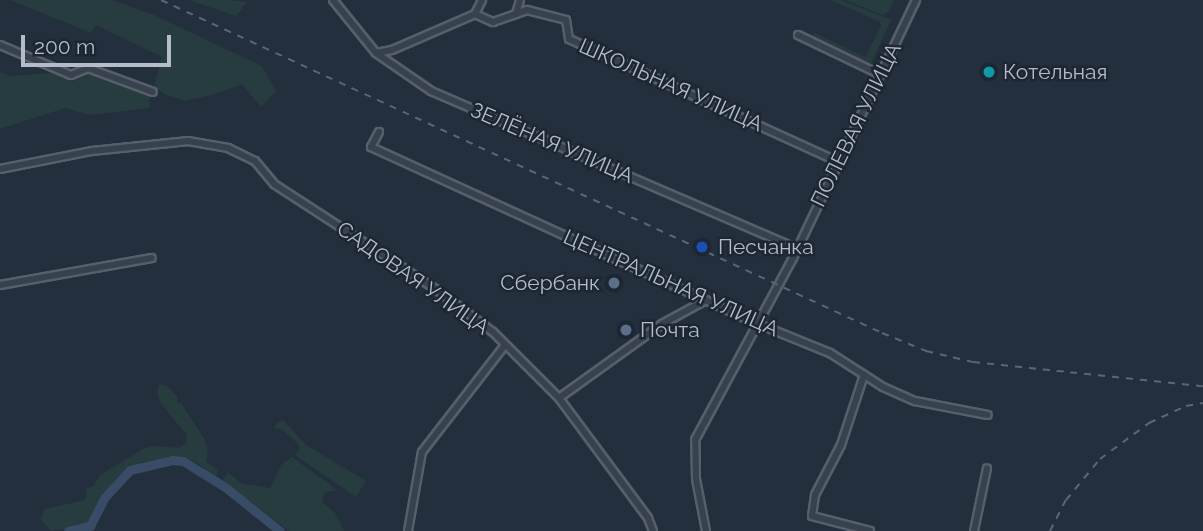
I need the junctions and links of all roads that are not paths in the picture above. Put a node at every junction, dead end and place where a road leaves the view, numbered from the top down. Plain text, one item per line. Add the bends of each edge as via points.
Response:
1 (333, 0) edge
2 (482, 0) edge
3 (520, 0) edge
4 (916, 0) edge
5 (475, 14) junction
6 (516, 14) junction
7 (798, 35) dead end
8 (0, 45) edge
9 (392, 50) junction
10 (376, 53) junction
11 (387, 60) junction
12 (875, 72) dead end
13 (153, 92) dead end
14 (379, 132) dead end
15 (839, 162) junction
16 (0, 169) edge
17 (797, 249) junction
18 (152, 258) dead end
19 (0, 285) edge
20 (706, 300) junction
21 (756, 323) junction
22 (505, 345) junction
23 (864, 375) junction
24 (559, 398) junction
25 (988, 415) dead end
26 (987, 468) dead end
27 (408, 531) edge
28 (653, 531) edge
29 (705, 531) edge
30 (870, 531) edge
31 (974, 531) edge

1 - 10 street, ЗЕЛЁНАЯ УЛИЦА
2 - 5 street
3 - 6 street
4 - 15 street, ПОЛЕВАЯ УЛИЦА
5 - 6 street via 493,22
5 - 9 street
6 - 15 street, ШКОЛЬНАЯ УЛИЦА via 527,10 566,20 569,39
7 - 12 street
8 - 13 street via 71,75 88,68
9 - 10 street
9 - 11 street
10 - 11 street, ЗЕЛЁНАЯ УЛИЦА
11 - 17 street, ЗЕЛЁНАЯ УЛИЦА via 431,91
14 - 20 street, ЦЕНТРАЛЬНАЯ УЛИЦА via 371,146
15 - 17 street, ПОЛЕВАЯ УЛИЦА
16 - 22 street, САДОВАЯ УЛИЦА via 92,151 188,141 228,148 255,161 274,184 437,290
17 - 21 street, ПОЛЕВАЯ УЛИЦА
18 - 19 street
20 - 21 street, ЦЕНТРАЛЬНАЯ УЛИЦА
20 - 24 street via 662,324
21 - 23 street, ЦЕНТРАЛЬНАЯ УЛИЦА via 830,353
21 - 29 street, ПОЛЕВАЯ УЛИЦА via 695,440
22 - 24 street, САДОВАЯ УЛИЦА
22 - 27 street via 422,452
23 - 25 street, ЦЕНТРАЛЬНАЯ УЛИЦА via 915,401
23 - 30 street via 841,445 815,495 812,516
24 - 28 street, САДОВАЯ УЛИЦА
26 - 31 street

